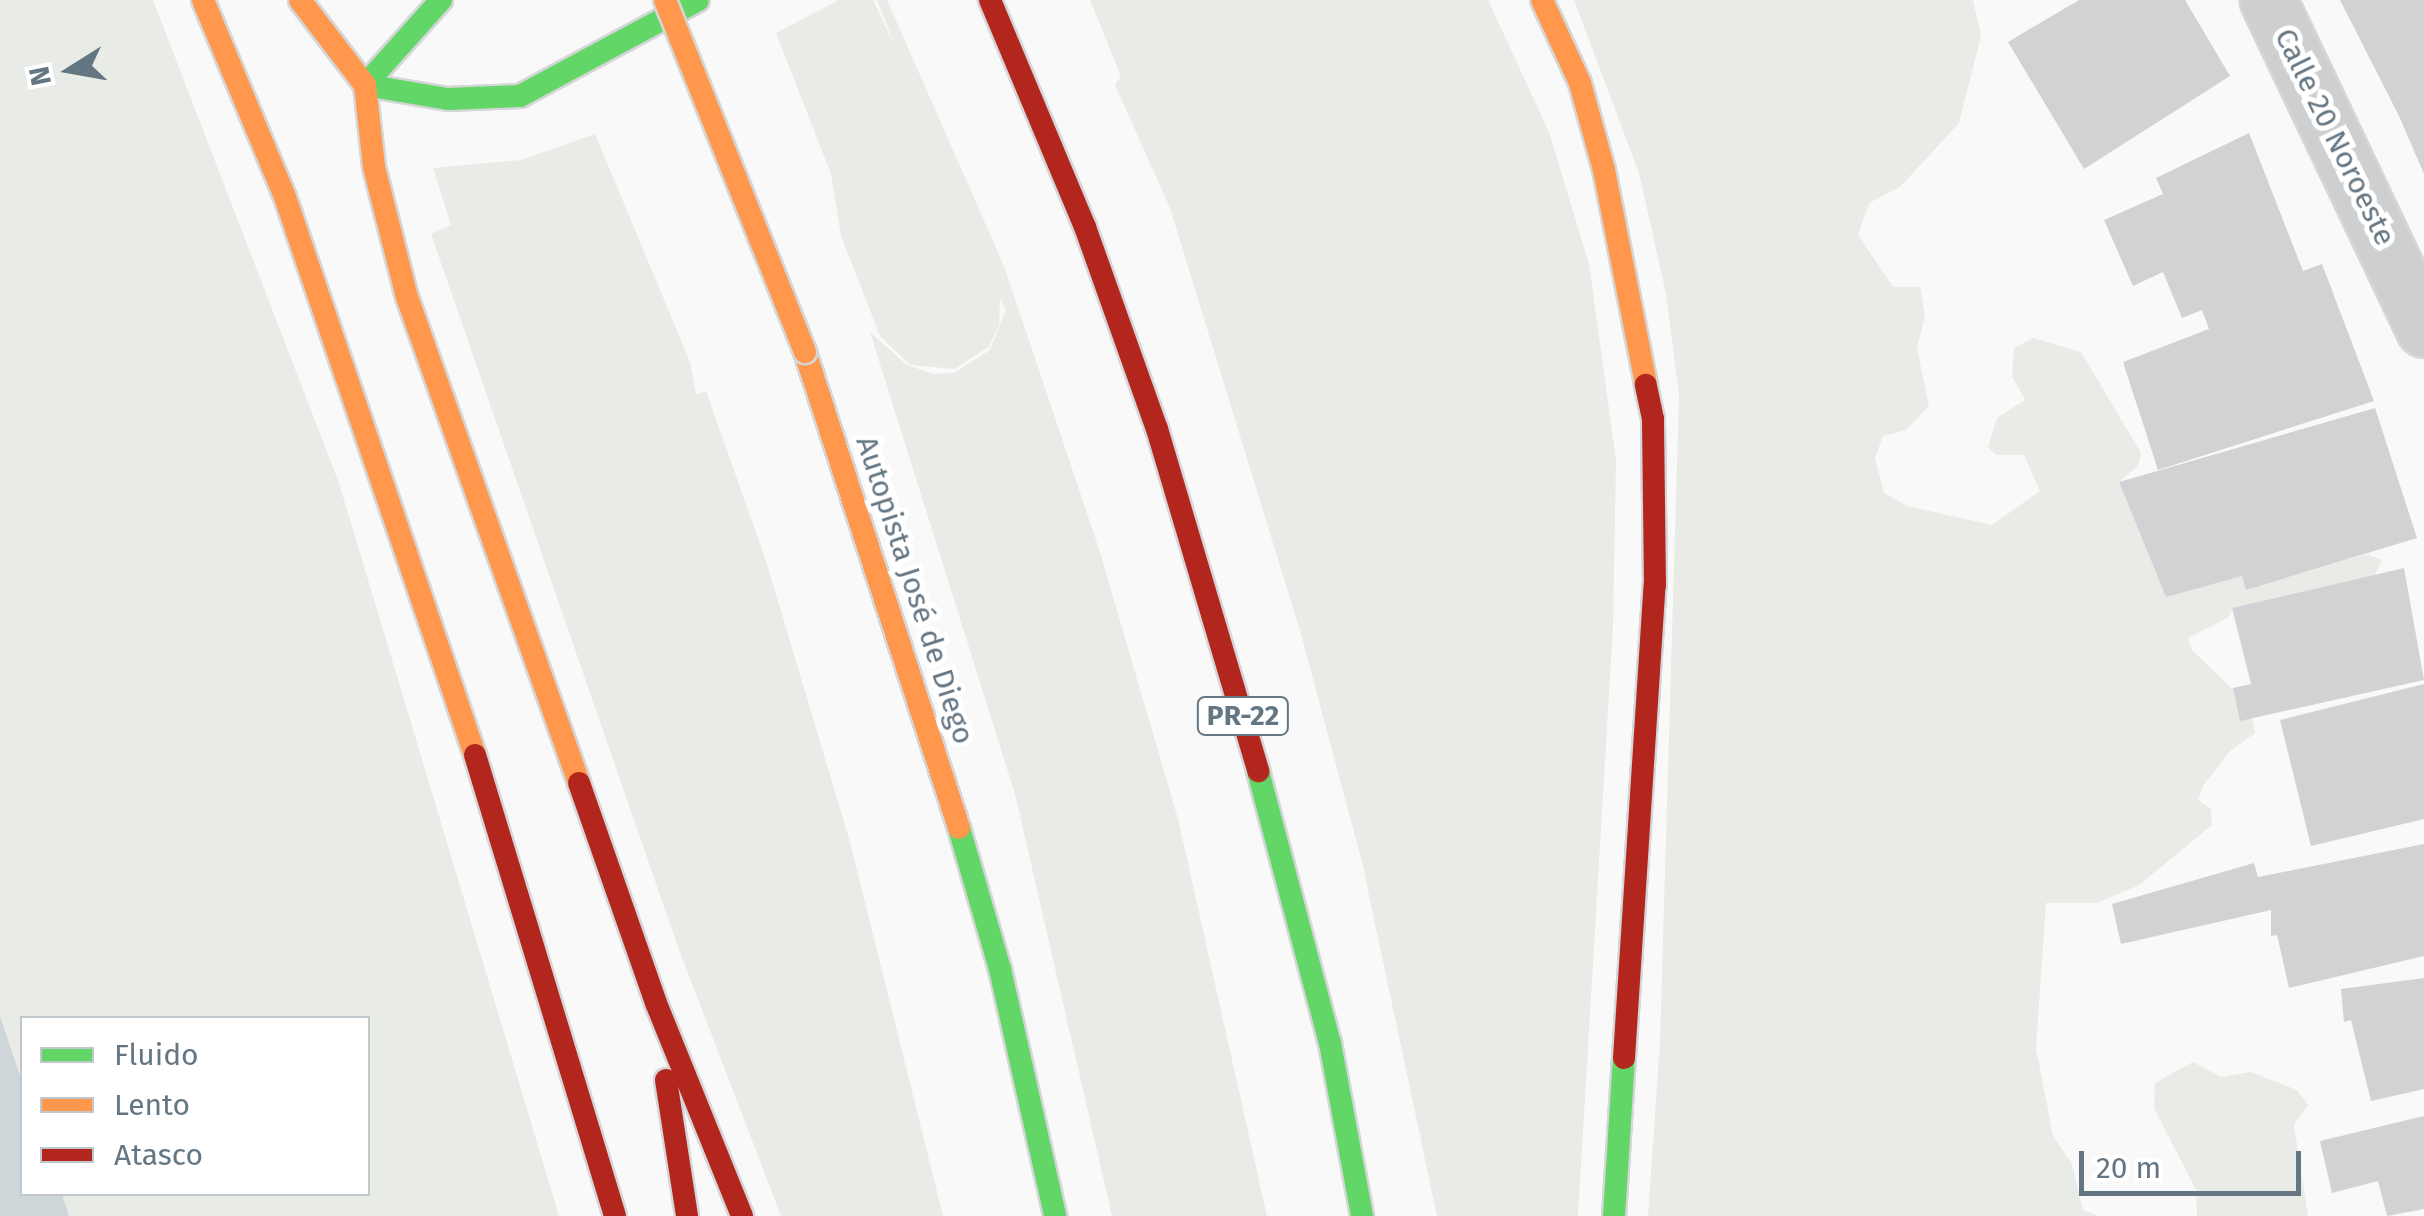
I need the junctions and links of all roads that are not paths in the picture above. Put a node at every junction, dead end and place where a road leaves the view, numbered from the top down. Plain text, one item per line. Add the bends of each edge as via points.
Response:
1 (203, 0) edge
2 (300, 0) edge
3 (440, 0) edge
4 (665, 0) edge
5 (698, 0) edge
6 (990, 0) edge
7 (1542, 0) edge
8 (2268, 0) edge
9 (365, 86) junction
10 (2424, 329) edge
11 (656, 1003) junction
12 (615, 1216) edge
13 (688, 1216) edge
14 (742, 1216) edge
15 (1055, 1216) edge
16 (1362, 1216) edge
17 (1614, 1216) edge

1 - 12 main road via 285,197 446,658
2 - 9 main road
3 - 9 main road
4 - 15 main road, Autopista José de Diego, bridge via 805,352 920,693 1000,969
5 - 9 main road via 520,96 448,99
6 - 16 main road, PR-22 via 1085,226 1157,429 1230,668 1330,1043
7 - 17 main road via 1580,82 1604,170 1653,419 1655,585
8 - 10 street, Calle 20 Noroeste
9 - 11 main road via 374,167 407,297
11 - 13 main road
11 - 14 main road

